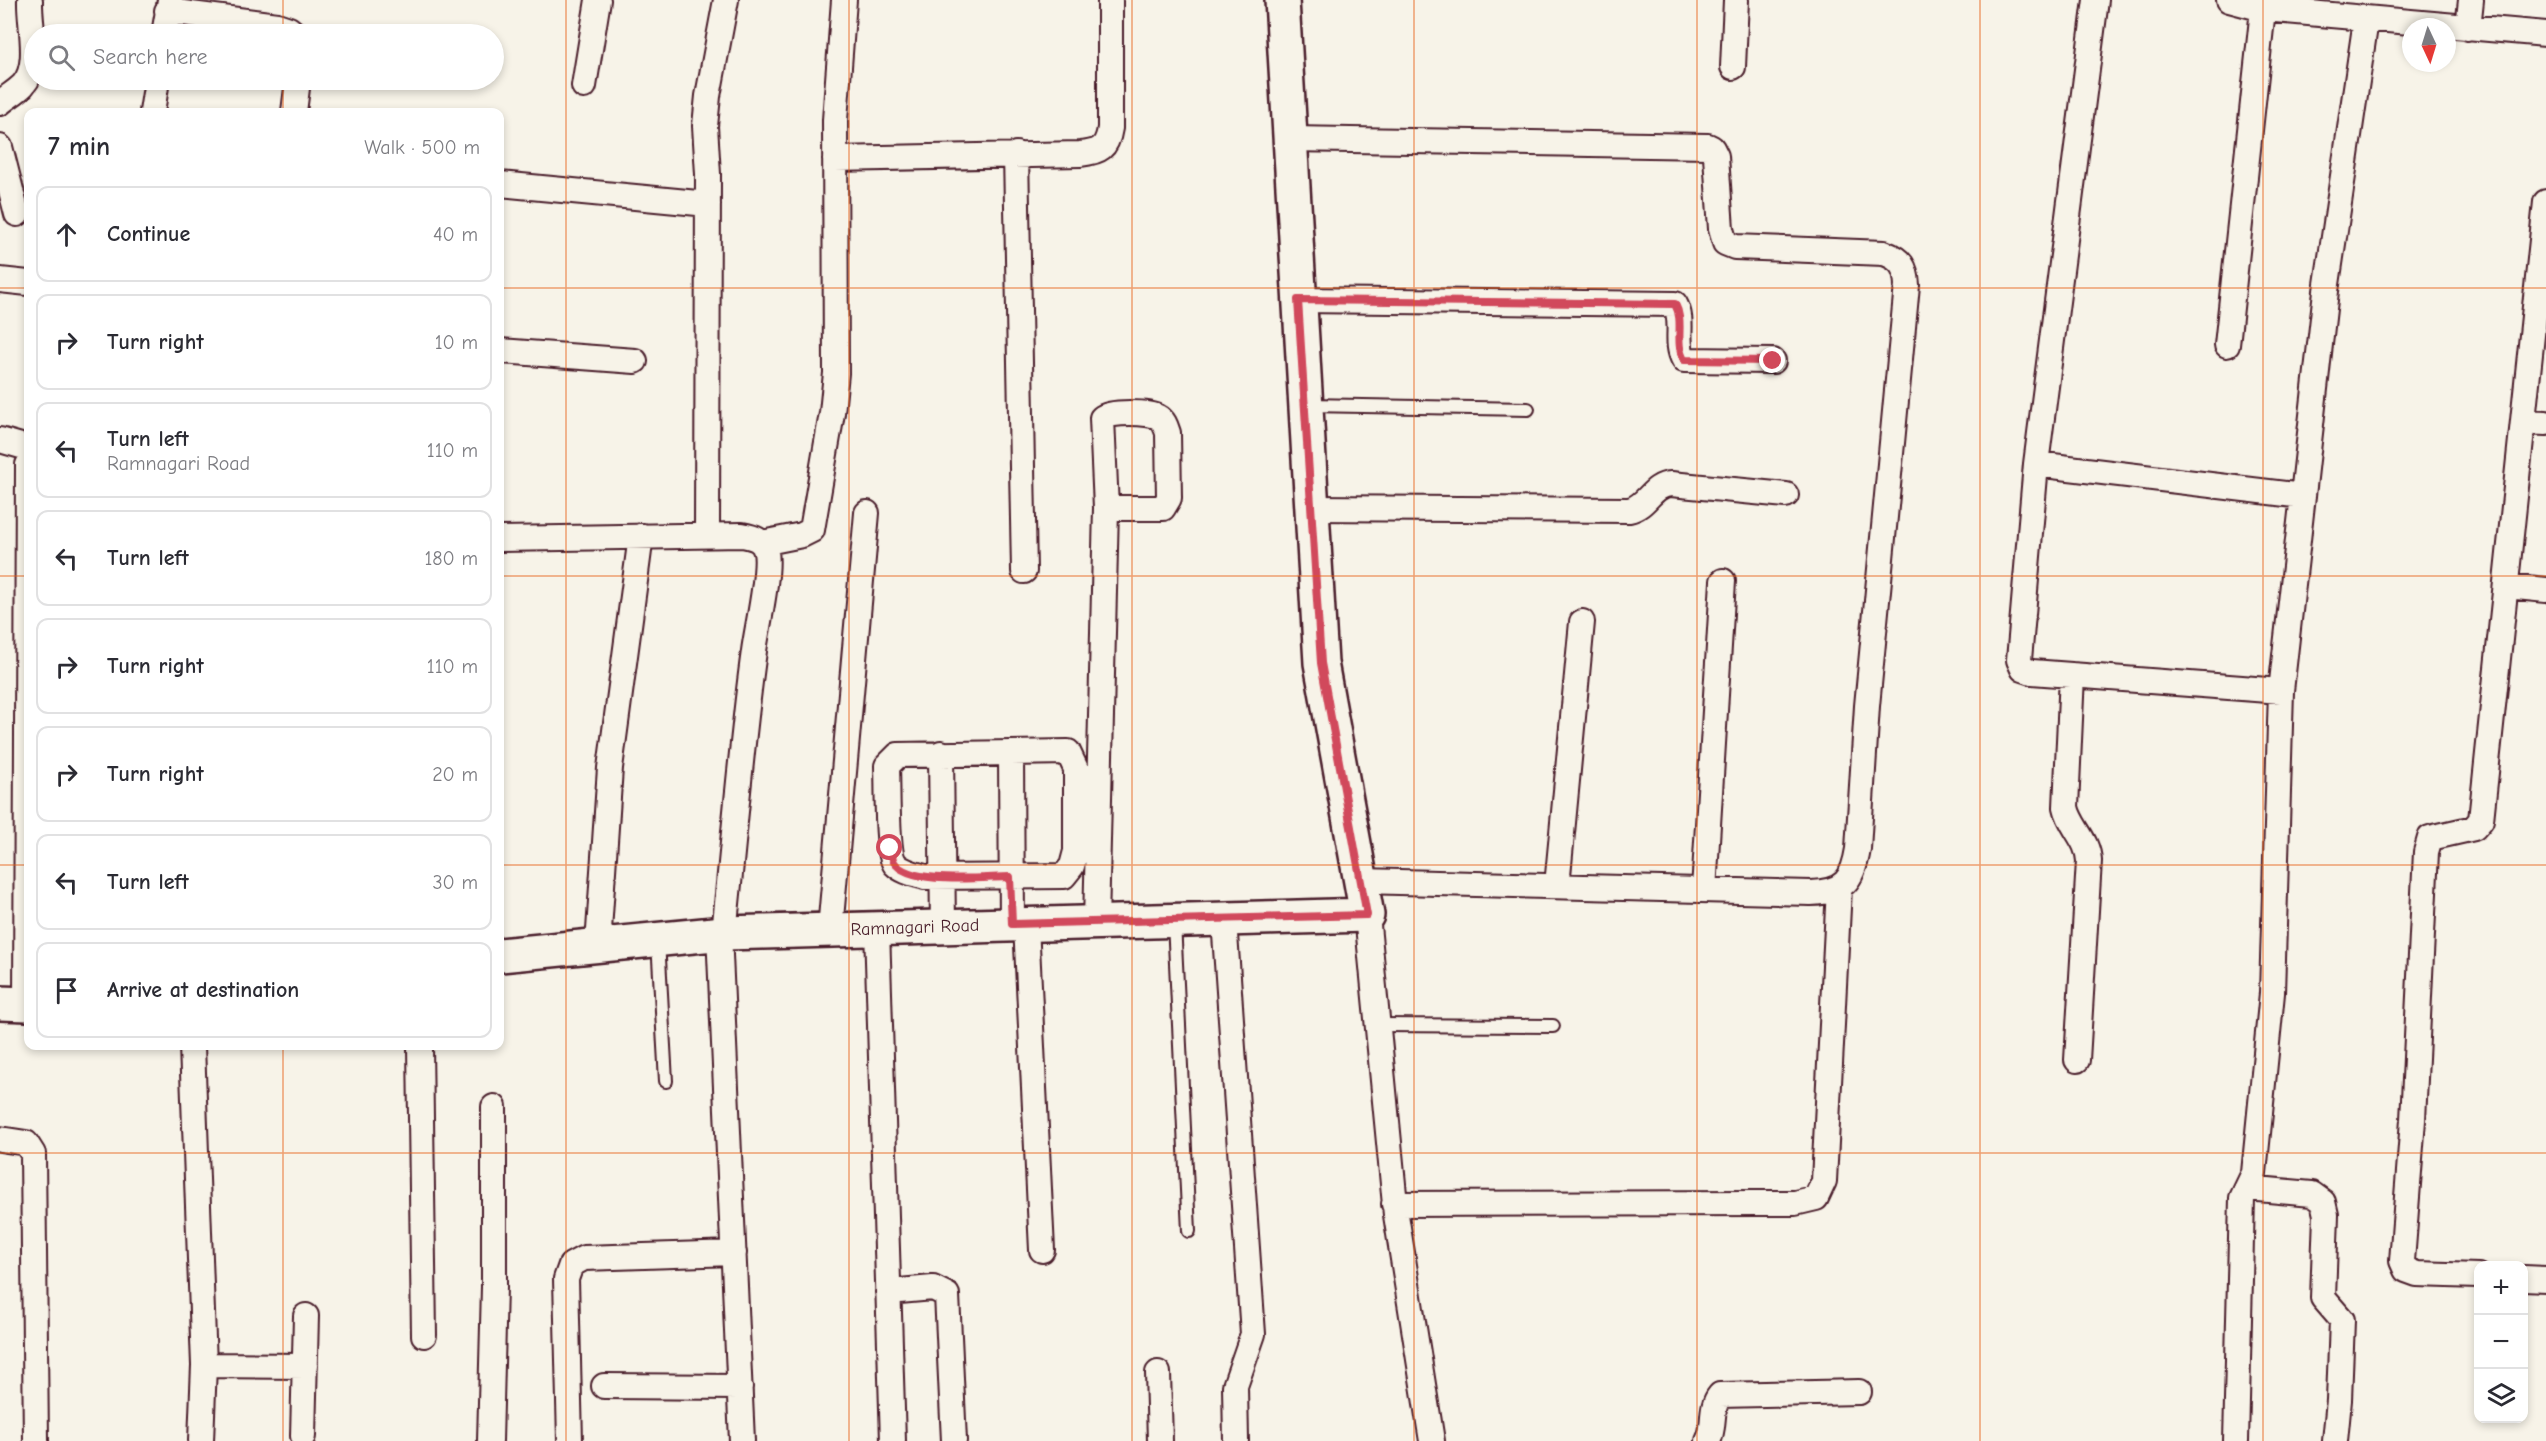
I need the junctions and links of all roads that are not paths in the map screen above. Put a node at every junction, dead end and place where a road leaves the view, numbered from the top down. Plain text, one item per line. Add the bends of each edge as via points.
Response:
1 (30, 0) edge
2 (598, 0) edge
3 (726, 0) edge
4 (844, 0) edge
5 (1110, 0) edge
6 (1282, 0) edge
7 (1736, 0) edge
8 (2096, 0) edge
9 (2229, 0) edge
10 (2471, 0) edge
11 (168, 5) edge
12 (2304, 7) edge
13 (2263, 9) junction
14 (2366, 20) junction
15 (31, 24) edge
16 (165, 24) edge
17 (272, 24) edge
18 (2468, 28) junction
19 (2546, 34) edge
20 (1733, 67) dead end
21 (24, 84) edge
22 (584, 86) dead end
23 (155, 90) edge
24 (297, 90) edge
25 (0, 103) edge
26 (153, 108) edge
27 (294, 108) edge
28 (1290, 139) junction
29 (0, 147) edge
30 (1016, 154) junction
31 (835, 159) junction
32 (504, 184) edge
33 (2546, 202) edge
34 (708, 204) junction
35 (15, 217) edge
36 (0, 280) edge
37 (24, 283) edge
38 (1298, 300) junction
39 (2227, 345) dead end
40 (504, 351) edge
41 (635, 361) dead end
42 (1773, 361) dead end
43 (1304, 405) junction
44 (1528, 409) dead end
45 (2534, 422) edge
46 (0, 440) edge
47 (24, 447) edge
48 (2036, 465) junction
49 (1786, 495) dead end
50 (2303, 496) junction
51 (1106, 508) dead end
52 (1311, 508) junction
53 (867, 513) dead end
54 (707, 535) junction
55 (641, 536) junction
56 (504, 539) edge
57 (762, 543) junction
58 (1024, 572) dead end
59 (1723, 581) dead end
60 (2507, 586) junction
61 (2546, 590) edge
62 (1582, 622) dead end
63 (2072, 675) junction
64 (24, 680) edge
65 (2281, 691) junction
66 (941, 753) junction
67 (1011, 754) junction
68 (1010, 877) junction
69 (942, 878) junction
70 (1361, 881) junction
71 (1557, 886) junction
72 (1839, 888) junction
73 (1704, 890) junction
74 (1367, 915) junction
75 (1224, 920) junction
76 (1174, 921) junction
77 (1096, 923) junction
78 (1019, 925) junction
79 (944, 927) junction
80 (877, 929) junction
81 (830, 930) junction
82 (721, 933) junction
83 (658, 938) junction
84 (598, 945) junction
85 (504, 955) edge
86 (18, 1003) edge
87 (1377, 1025) junction
88 (1553, 1026) dead end
89 (192, 1050) edge
90 (420, 1050) edge
91 (2077, 1060) dead end
92 (666, 1081) dead end
93 (494, 1107) dead end
94 (0, 1139) edge
95 (2247, 1188) junction
96 (1394, 1204) junction
97 (1189, 1231) dead end
98 (1042, 1250) dead end
99 (734, 1253) junction
100 (2474, 1276) edge
101 (2528, 1278) edge
102 (2546, 1279) edge
103 (888, 1292) junction
104 (306, 1316) dead end
105 (424, 1335) dead end
106 (204, 1365) junction
107 (305, 1366) junction
108 (1158, 1373) dead end
109 (604, 1386) dead end
110 (740, 1387) junction
111 (1859, 1392) dead end
112 (303, 1436) dead end
113 (36, 1441) edge
114 (201, 1441) edge
115 (490, 1441) edge
116 (570, 1441) edge
117 (742, 1441) edge
118 (892, 1441) edge
119 (954, 1441) edge
120 (1160, 1441) edge
121 (1236, 1441) edge
122 (1432, 1441) edge
123 (1708, 1441) edge
124 (2236, 1441) edge
125 (2335, 1441) edge

1 - 15 street
2 - 22 street
3 - 34 street via 705,126
4 - 31 street
5 - 30 street via 1110,128 1106,145 1094,153
6 - 28 street
7 - 20 street
8 - 48 street
9 - 13 street
10 - 18 street
11 - 16 street
11 - 17 street
12 - 13 street
12 - 14 street
13 - 39 street
14 - 18 street
14 - 50 street via 2326,291
18 - 19 street
21 - 25 street
23 - 26 street
24 - 27 street
28 - 38 street
28 - 72 street via 1708,146 1716,156 1725,243 1735,247 1884,253 1902,263 1908,285 1867,706 1858,849 1856,866
29 - 35 street
30 - 31 street
30 - 58 street
31 - 57 street via 836,373 814,524 808,533
32 - 34 street
33 - 45 street
34 - 54 street
36 - 37 street
38 - 42 street via 1675,304 1680,314 1679,350 1684,360
38 - 43 street
40 - 41 street
43 - 44 lane
43 - 52 street
45 - 60 street
46 - 47 street
48 - 50 street
48 - 63 street via 2019,660 2027,671
49 - 52 street via 1671,484 1658,486 1642,506 1629,510
50 - 65 street
51 - 77 street
52 - 70 street via 1321,663
53 - 81 street
54 - 55 street
54 - 57 street via 742,535
55 - 56 street
55 - 84 street via 610,768
57 - 82 street via 766,566
59 - 73 street
60 - 61 street
60 - 100 street via 2481,820 2474,828 2434,836 2426,846 2402,1261 2406,1270 2417,1274
62 - 71 street
63 - 65 street
63 - 91 street via 2066,807 2085,842 2089,861
64 - 86 street
65 - 95 street via 2272,993 2254,1173
66 - 67 street
66 - 69 street
66 - 69 street via 898,755 887,766 894,863 925,877
67 - 68 street
67 - 68 street via 1068,752 1076,769 1076,850 1072,866 1064,876
68 - 69 street
68 - 78 street
69 - 79 street
70 - 71 street
70 - 74 street
71 - 73 street
72 - 73 street via 1811,893
72 - 96 street via 1824,1181 1816,1198 1795,1203
74 - 75 street, Ramnagari Road
74 - 87 street
75 - 76 street, Ramnagari Road
75 - 121 street via 1253,1334 1235,1386
76 - 77 street, Ramnagari Road
76 - 97 lane
77 - 78 street, Ramnagari Road
78 - 79 street, Ramnagari Road
78 - 98 street
79 - 80 street, Ramnagari Road
80 - 81 street, Ramnagari Road
80 - 103 street
81 - 82 street, Ramnagari Road
82 - 83 street, Ramnagari Road
82 - 99 street
83 - 84 street, Ramnagari Road
83 - 92 lane
84 - 85 street, Ramnagari Road
87 - 88 lane
87 - 96 street
89 - 106 street
90 - 105 street
93 - 115 street
94 - 113 street via 26,1143 33,1154
95 - 124 street via 2242,1198
95 - 125 street via 2312,1194 2323,1202 2323,1298 2342,1320
96 - 122 street
99 - 110 street
99 - 116 street via 584,1258 571,1264 566,1279
101 - 102 street
103 - 118 street
103 - 119 street via 933,1288 947,1294
104 - 107 street
106 - 107 street
106 - 114 street
107 - 112 street
108 - 120 street
109 - 110 street
110 - 117 street
111 - 123 street via 1720,1395 1714,1404

